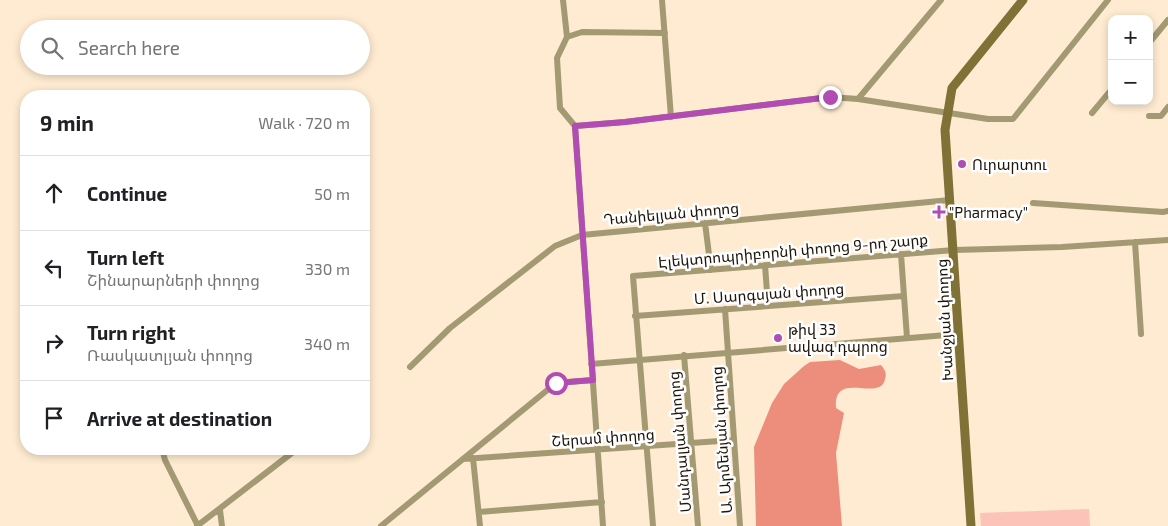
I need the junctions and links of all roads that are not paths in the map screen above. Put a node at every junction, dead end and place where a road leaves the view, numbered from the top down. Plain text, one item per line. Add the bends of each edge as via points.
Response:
1 (563, 0) edge
2 (662, 0) edge
3 (941, 0) edge
4 (1023, 0) edge
5 (1108, 0) edge
6 (1168, 20) edge
7 (665, 33) junction
8 (567, 37) junction
9 (1153, 38) edge
10 (1108, 94) edge
11 (858, 99) junction
12 (1168, 107) edge
13 (946, 113) junction
14 (1092, 113) dead end
15 (1149, 116) dead end
16 (671, 117) junction
17 (575, 126) junction
18 (950, 200) junction
19 (1033, 203) dead end
20 (1168, 211) edge
21 (706, 223) junction
22 (582, 234) junction
23 (1168, 240) edge
24 (1135, 242) junction
25 (954, 250) junction
26 (901, 254) junction
27 (765, 265) junction
28 (711, 270) junction
29 (904, 296) junction
30 (768, 306) junction
31 (725, 309) junction
32 (635, 316) junction
33 (959, 334) junction
34 (1140, 334) dead end
35 (907, 338) junction
36 (727, 352) junction
37 (684, 355) junction
38 (639, 360) junction
39 (591, 364) junction
40 (410, 367) dead end
41 (593, 380) junction
42 (734, 440) junction
43 (691, 443) junction
44 (646, 446) junction
45 (598, 451) junction
46 (164, 455) edge
47 (289, 455) edge
48 (474, 458) junction
49 (463, 459) junction
50 (602, 502) junction
51 (220, 510) junction
52 (478, 512) junction
53 (198, 526) edge
54 (222, 526) edge
55 (381, 526) edge
56 (480, 526) edge
57 (604, 526) edge
58 (653, 526) edge
59 (698, 526) edge
60 (740, 526) edge
61 (971, 526) edge

1 - 8 street
2 - 7 street
3 - 11 street
4 - 13 main road, Խանջյան փողոց via 952,88
5 - 13 street via 1013,119
6 - 9 street
7 - 8 street via 582,32
7 - 16 street
8 - 17 street via 557,58 560,108
10 - 14 street
11 - 13 street
11 - 16 street via 830,97
12 - 15 street via 1161,116
13 - 18 main road, Խանջյան փողոց via 944,130
16 - 17 street
17 - 22 street
18 - 21 street, Դանիելյան փողոց
18 - 25 main road, Խանջյան փողոց
19 - 20 street
21 - 22 street, Դանիելյան փողոց
21 - 28 street
22 - 39 street
22 - 40 street, Դանիելյան փողոց via 555,246 450,328
23 - 24 street, Էլեկտրոպրիբորնի փողոց 9-րդ շարք
24 - 25 street, Էլեկտրոպրիբորնի փողոց 9-րդ շարք
24 - 34 street
25 - 26 street, Էլեկտրոպրիբորնի փողոց 9-րդ շարք
25 - 33 main road, Խանջյան փողոց
26 - 27 street, Էլեկտրոպրիբորնի փողոց 9-րդ շարք
26 - 29 street
27 - 28 street, Էլեկտրոպրիբորնի փողոց 9-րդ շարք
27 - 30 street
28 - 32 street, Էլեկտրոպրիբորնի փողոց 9-րդ շարք via 633,276
29 - 30 street, Մ. Սարգսյան փողոց
29 - 35 street
30 - 31 street, Մ. Սարգսյան փողոց
31 - 32 street, Մ. Սարգսյան փողոց
31 - 36 street, Ա. Արմենյան փողոց
32 - 38 street
33 - 35 street
33 - 61 main road, Խանջյան փողոց
35 - 36 street
36 - 37 street
36 - 42 street, Ա. Արմենյան փողոց
37 - 38 street
37 - 43 street, Մանդալյան փողոց
38 - 39 street
38 - 44 street
39 - 41 street
41 - 45 street
41 - 49 street via 556,383
42 - 43 street, Շերամ փողոց
42 - 60 street, Ա. Արմենյան փողոց
43 - 44 street, Շերամ փողոց
43 - 59 street, Մանդալյան փողոց
44 - 45 street, Շերամ փողոց
44 - 58 street
45 - 48 street, Շերամ փողոց
45 - 50 street
46 - 53 street
47 - 51 street
48 - 49 street, Շերամ փողոց
48 - 52 street
49 - 55 street
50 - 52 street
50 - 57 street
51 - 53 street
51 - 54 street
52 - 56 street

